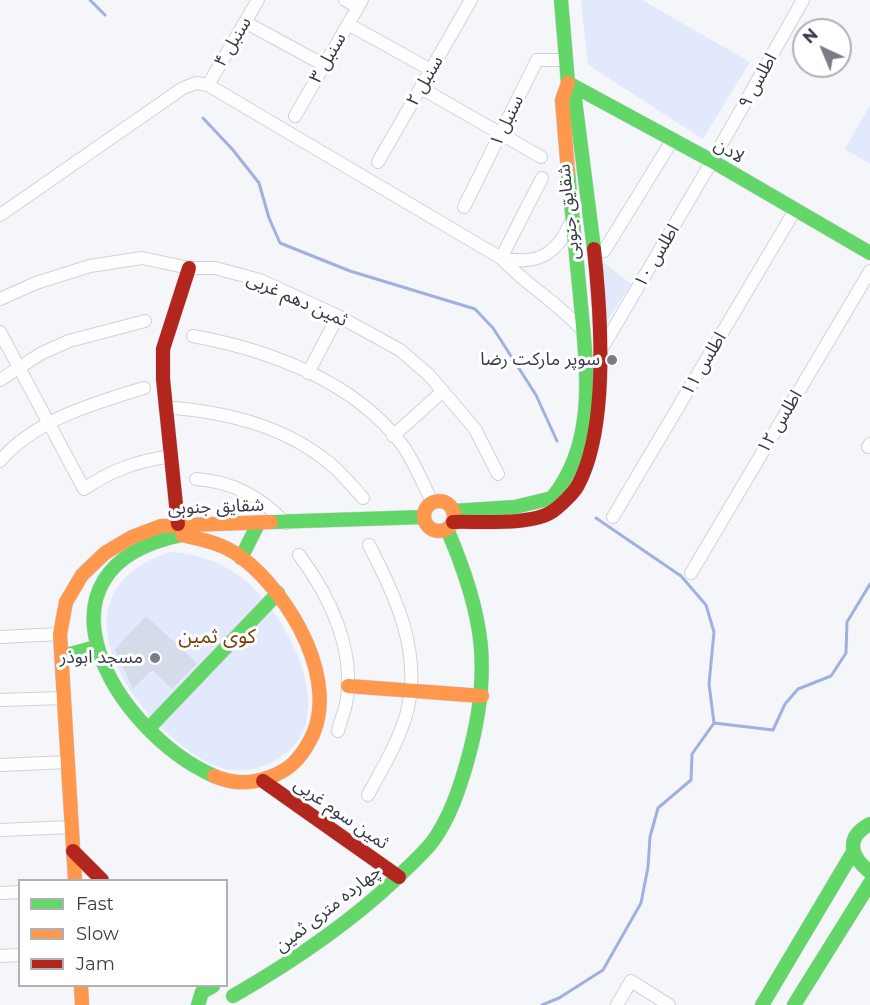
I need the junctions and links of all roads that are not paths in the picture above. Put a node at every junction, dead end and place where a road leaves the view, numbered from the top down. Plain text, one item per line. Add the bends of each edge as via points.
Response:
1 (258, 0) edge
2 (345, 0) edge
3 (471, 0) edge
4 (546, 0) edge
5 (802, 0) edge
6 (360, 4) edge
7 (561, 4) edge
8 (245, 22) junction
9 (348, 24) junction
10 (566, 60) junction
11 (324, 65) junction
12 (431, 70) junction
13 (568, 83) junction
14 (208, 85) junction
15 (421, 88) junction
16 (295, 116) dead end
17 (500, 134) junction
18 (673, 140) junction
19 (541, 157) dead end
20 (712, 161) junction
21 (378, 162) dead end
22 (542, 178) dead end
23 (464, 207) dead end
24 (795, 210) junction
25 (0, 215) edge
26 (572, 218) junction
27 (604, 251) dead end
28 (870, 253) edge
29 (501, 258) junction
30 (189, 268) junction
31 (870, 271) edge
32 (0, 299) edge
33 (338, 316) junction
34 (145, 321) dead end
35 (0, 332) edge
36 (584, 332) junction
37 (193, 336) dead end
38 (601, 350) junction
39 (18, 368) junction
40 (308, 373) junction
41 (0, 380) edge
42 (144, 388) dead end
43 (443, 391) junction
44 (165, 407) junction
45 (48, 425) junction
46 (393, 436) junction
47 (171, 456) junction
48 (0, 461) edge
49 (498, 474) dead end
50 (196, 479) dead end
51 (363, 498) dead end
52 (433, 503) junction
53 (613, 517) dead end
54 (424, 518) junction
55 (451, 521) junction
56 (285, 523) junction
57 (178, 524) junction
58 (258, 524) junction
59 (369, 545) dead end
60 (299, 555) dead end
61 (241, 558) junction
62 (691, 573) dead end
63 (279, 593) junction
64 (60, 634) junction
65 (0, 637) edge
66 (96, 647) junction
67 (63, 662) junction
68 (348, 686) junction
69 (409, 691) junction
70 (482, 696) junction
71 (64, 698) junction
72 (0, 700) edge
73 (148, 729) junction
74 (338, 731) dead end
75 (68, 762) junction
76 (0, 765) edge
77 (263, 781) junction
78 (368, 795) dead end
79 (870, 824) edge
80 (72, 827) junction
81 (0, 830) edge
82 (73, 851) junction
83 (853, 852) junction
84 (870, 872) edge
85 (399, 877) junction
86 (75, 879) edge
87 (101, 879) edge
88 (870, 883) edge
89 (18, 892) edge
90 (0, 893) edge
91 (18, 955) edge
92 (0, 956) edge
93 (81, 987) edge
94 (210, 987) edge
95 (216, 987) edge
96 (234, 1000) edge
97 (82, 1005) edge
98 (198, 1005) edge
99 (617, 1005) edge
100 (669, 1005) edge
101 (762, 1005) edge
102 (794, 1005) edge

1 - 8 street, سنبل ۴
2 - 6 street
3 - 12 street, سنبل ۲
4 - 7 street
5 - 20 street, اطلس ۹
6 - 9 street, سنبل ۳
7 - 10 street, شقایق جنوبی
8 - 11 street
8 - 14 street, سنبل ۴
9 - 11 street, سنبل ۳
9 - 12 street
10 - 13 street, شقایق جنوبی
10 - 17 street, سنبل ۱ via 537,60
11 - 16 street, سنبل ۳
12 - 15 street, سنبل ۲
13 - 18 street, لادن
13 - 26 street, شقایق جنوبی via 562,100
13 - 38 street, شقایق جنوبی via 574,100
14 - 25 street via 196,83 183,88
14 - 29 street
15 - 17 street
15 - 21 street, سنبل ۲
17 - 19 street
17 - 23 street, سنبل ۱
18 - 20 street, لادن
18 - 27 street
20 - 24 street, لادن
20 - 38 street, اطلس ۱۰
22 - 29 street
24 - 28 street, لادن
24 - 53 street, اطلس ۱۱
26 - 29 street via 559,244 548,254 517,262
26 - 36 street, شقایق جنوبی
29 - 36 street via 569,314
30 - 32 street, ثمین دهم غربی via 142,258 90,266
30 - 33 street, ثمین دهم غربی via 215,268 260,280
30 - 44 street via 163,349
31 - 62 street, اطلس ۱۲
33 - 40 street
33 - 43 street, ثمین دهم غربی via 400,350
34 - 39 street via 69,340
35 - 39 street
36 - 55 street, شقایق جنوبی via 587,403 569,469 556,494 533,505
37 - 40 street via 234,345
38 - 55 street, شقایق جنوبی via 592,447 573,496 552,513 516,519
39 - 41 street
39 - 45 street
40 - 46 street via 353,398
42 - 45 street via 79,409
43 - 46 street
43 - 49 street, ثمین دهم غربی via 475,429
44 - 47 street
44 - 51 street via 215,411 301,442 329,463
45 - 47 street via 84,489 125,466
45 - 48 street
46 - 52 street via 404,447
47 - 57 street
50 - 56 street via 248,491 268,504
52 - 54 street
52 - 55 street via 444,503
54 - 55 street via 433,530
54 - 56 street, شقایق جنوبی
55 - 70 street, چهارده متری ثمین via 478,610 484,664
56 - 58 street, شقایق جنوبی
57 - 58 street, شقایق جنوبی
57 - 64 street, شقایق جنوبی via 141,532 101,557 71,591
58 - 61 street
59 - 69 street via 392,590 406,631 412,669
60 - 68 street via 336,620 348,664
61 - 63 street
61 - 66 street via 217,543 182,536 155,540 131,552 100,589 94,610
63 - 73 street
63 - 77 street via 293,614 313,661 319,717 310,745 290,768
64 - 65 street
64 - 67 street, شقایق جنوبی
66 - 67 street via 70,654
66 - 73 street via 116,688
67 - 71 street, شقایق جنوبی
68 - 69 street
68 - 74 street
69 - 70 street
69 - 78 street via 407,711 395,744
70 - 85 street, چهارده متری ثمین via 460,786 439,833
71 - 72 street
71 - 75 street, شقایق جنوبی
73 - 77 street via 177,755 211,777 245,783
75 - 76 street
75 - 80 street, شقایق جنوبی
77 - 85 street, ثمین سوم غربی
79 - 83 street via 855,835
80 - 81 street
80 - 82 street, شقایق جنوبی
82 - 86 street, شقایق جنوبی
82 - 87 street
83 - 84 street
83 - 101 street
85 - 96 street, چهارده متری ثمین via 311,948
88 - 102 street
89 - 90 street
91 - 92 street
93 - 97 street
94 - 98 street via 199,998
95 - 96 street via 229,990
99 - 100 street via 631,981

